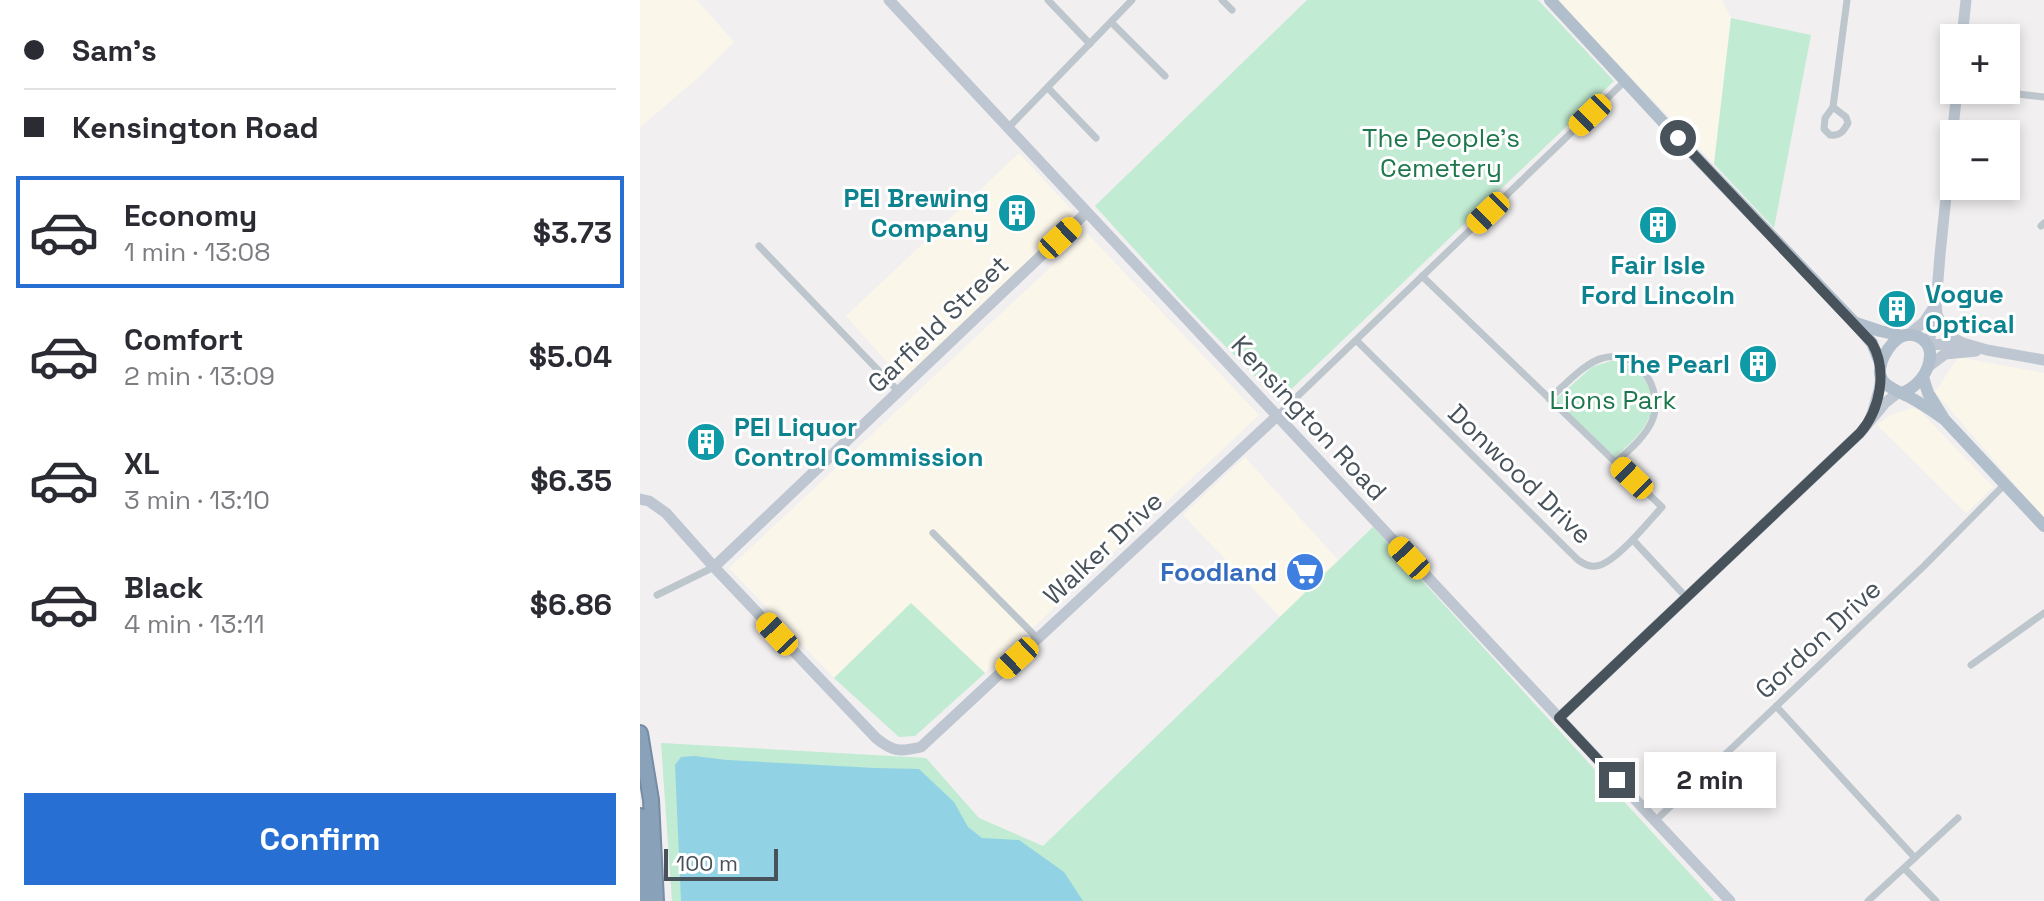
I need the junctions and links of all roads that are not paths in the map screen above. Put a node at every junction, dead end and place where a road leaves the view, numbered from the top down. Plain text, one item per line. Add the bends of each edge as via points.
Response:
1 (889, 0) edge
2 (1048, 0) edge
3 (1132, 0) edge
4 (1222, 0) edge
5 (1550, 0) edge
6 (1847, 0) edge
7 (1966, 0) edge
8 (1232, 10) dead end
9 (1111, 22) junction
10 (1963, 24) edge
11 (1090, 44) junction
12 (1165, 76) dead end
13 (1625, 81) junction
14 (1048, 88) junction
15 (2020, 94) edge
16 (2044, 97) edge
17 (1956, 104) edge
18 (1833, 107) dead end
19 (1007, 129) junction
20 (1096, 138) dead end
21 (1087, 212) junction
22 (759, 246) dead end
23 (1422, 276) junction
24 (1937, 309) junction
25 (1854, 322) junction
26 (1906, 335) junction
27 (1356, 340) junction
28 (1963, 343) junction
29 (1928, 344) junction
30 (1987, 350) junction
31 (2044, 360) edge
32 (1881, 371) junction
33 (1926, 371) junction
34 (899, 392) junction
35 (1900, 392) junction
36 (1549, 399) junction
37 (1277, 416) junction
38 (1944, 419) junction
39 (1869, 422) junction
40 (1616, 462) junction
41 (2005, 484) junction
42 (640, 500) edge
43 (2044, 526) edge
44 (933, 533) dead end
45 (1633, 540) junction
46 (714, 567) junction
47 (657, 595) dead end
48 (1686, 597) junction
49 (2044, 613) edge
50 (1038, 639) junction
51 (1971, 665) dead end
52 (1776, 706) junction
53 (1559, 718) junction
54 (640, 733) edge
55 (640, 816) edge
56 (1958, 818) dead end
57 (1655, 821) junction
58 (1915, 858) junction
59 (1904, 868) junction
60 (644, 901) edge
61 (656, 901) edge
62 (1730, 901) edge
63 (1868, 901) edge
64 (1936, 901) edge

1 - 19 street, Kensington Road
2 - 11 street
3 - 9 street
4 - 8 street
5 - 13 main road
6 - 18 street
7 - 10 street
9 - 11 street
9 - 12 street
11 - 14 street
13 - 23 street
13 - 25 main road
14 - 19 street
14 - 20 street
15 - 16 street
17 - 24 street
19 - 21 street, Kensington Road
21 - 34 street, Garfield Street
21 - 37 street, Kensington Road
22 - 34 street
23 - 27 street
23 - 36 street
24 - 26 street
24 - 28 street via 1943,330
24 - 29 street
25 - 26 main road
25 - 32 main road via 1872,343
26 - 29 main road
26 - 32 main road via 1887,351
27 - 37 street
27 - 45 street, Donwood Drive via 1578,560 1602,565
28 - 29 street
28 - 30 street
29 - 33 main road
30 - 31 street
30 - 33 street via 1945,354
32 - 35 main road via 1888,387
32 - 39 street
33 - 35 main road via 1917,384
33 - 38 main road via 1928,393
34 - 46 street, Garfield Street
35 - 38 main road
35 - 39 street
36 - 40 street
36 - 40 street via 1601,358 1624,357 1645,372 1655,394 1652,423
37 - 50 street, Walker Drive
37 - 53 street, Kensington Road
38 - 41 main road
39 - 48 street
40 - 45 street, Donwood Drive via 1662,507
41 - 43 main road
41 - 52 street, Gordon Drive
42 - 46 street via 674,521
44 - 50 street
45 - 48 street
46 - 47 street, Garfield Street
46 - 50 street, Walker Drive via 889,749 921,747
48 - 53 street
49 - 51 street
52 - 57 street, Gordon Drive
52 - 58 street
53 - 57 street, Kensington Road
54 - 61 highway via 651,800
55 - 60 highway
56 - 58 street
57 - 62 street, Kensington Road
58 - 59 street
59 - 63 street
59 - 64 street

